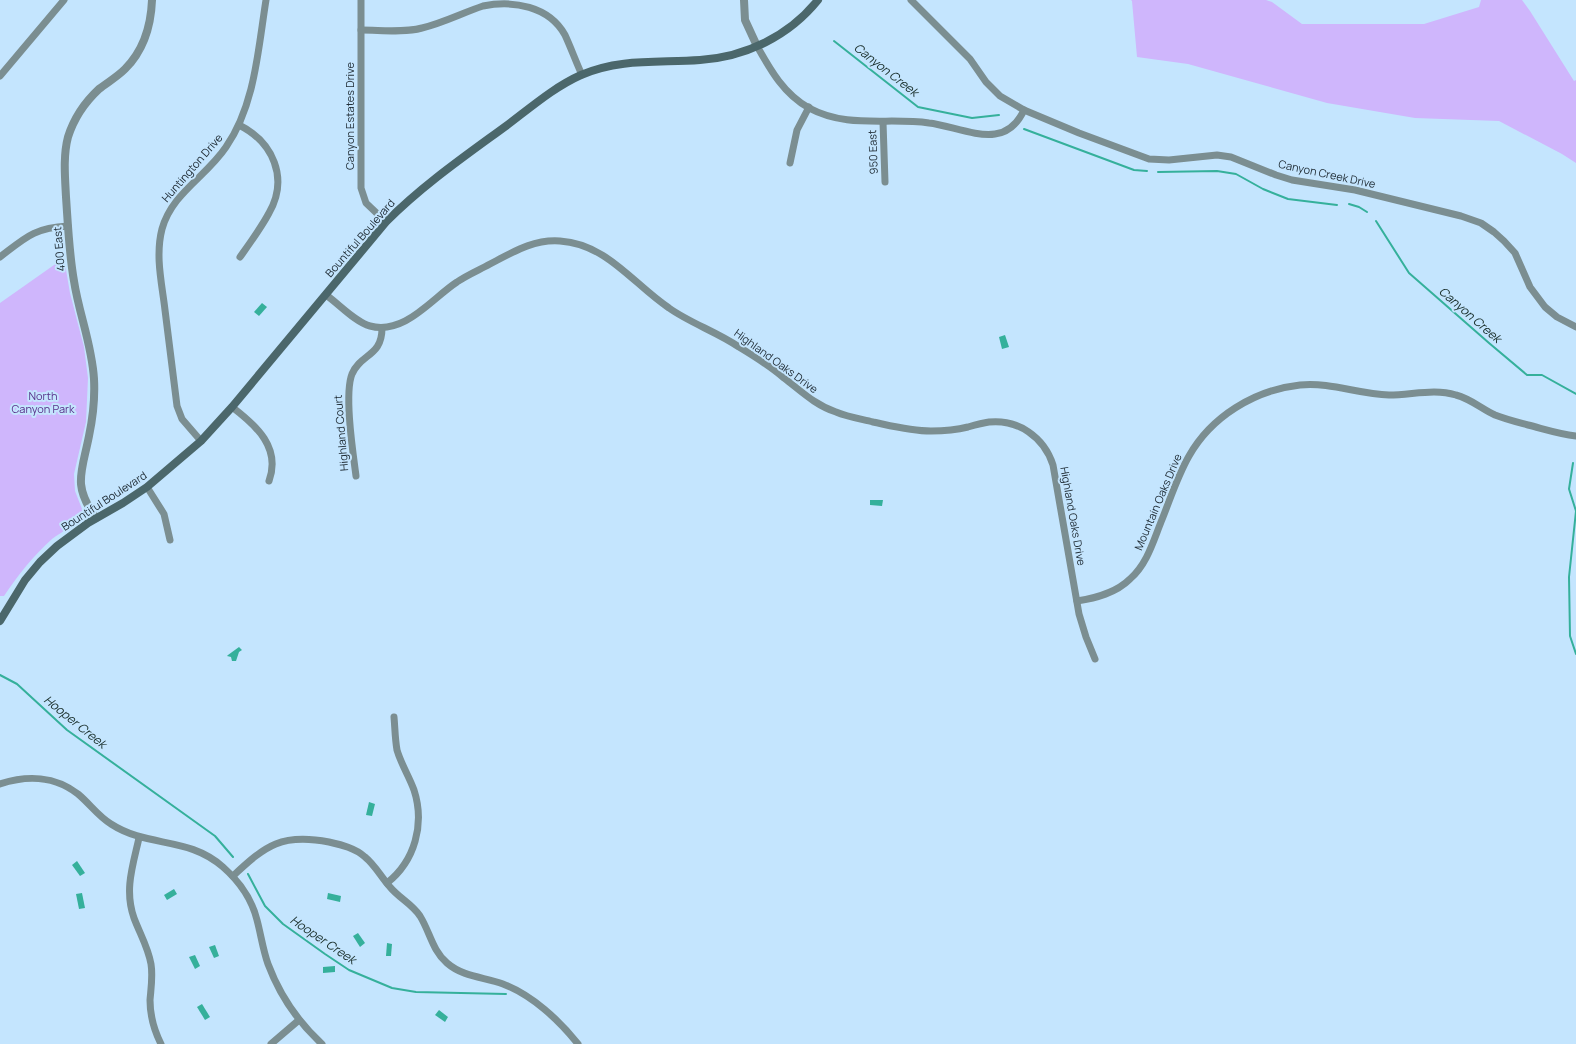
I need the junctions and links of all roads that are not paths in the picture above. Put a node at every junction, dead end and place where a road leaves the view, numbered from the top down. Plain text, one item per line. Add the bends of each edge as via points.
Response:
1 (64, 0) edge
2 (152, 0) edge
3 (266, 0) edge
4 (361, 0) edge
5 (744, 0) edge
6 (818, 0) edge
7 (911, 0) edge
8 (361, 30) junction
9 (757, 46) junction
10 (582, 75) junction
11 (0, 76) edge
12 (808, 107) junction
13 (1024, 110) junction
14 (883, 122) junction
15 (239, 125) junction
16 (790, 163) dead end
17 (885, 182) dead end
18 (386, 222) junction
19 (68, 226) junction
20 (1, 254) edge
21 (240, 257) dead end
22 (326, 295) junction
23 (1576, 327) edge
24 (382, 328) junction
25 (232, 407) junction
26 (1576, 436) edge
27 (201, 441) junction
28 (356, 476) dead end
29 (269, 481) dead end
30 (147, 487) junction
31 (96, 518) junction
32 (170, 540) dead end
33 (1077, 601) junction
34 (0, 621) edge
35 (1095, 659) dead end
36 (394, 717) dead end
37 (0, 784) edge
38 (139, 838) junction
39 (233, 876) junction
40 (387, 883) junction
41 (299, 1020) junction
42 (161, 1044) edge
43 (271, 1044) edge
44 (322, 1044) edge
45 (578, 1044) edge

1 - 11 street
2 - 19 street, 400 East via 148,28 135,57 121,73 90,99 77,115 71,129 66,144 65,160
3 - 15 street, Huntington Drive via 252,86
4 - 8 street, Canyon Estates Drive
5 - 9 street via 745,20
6 - 9 main road, Bountiful Boulevard via 796,23
7 - 13 street, Canyon Creek Drive via 970,59 995,92
8 - 10 street via 417,29 490,4 518,2 539,10 556,24 565,36
8 - 18 street, Canyon Estates Drive via 362,192 369,207
9 - 10 main road, Bountiful Boulevard via 721,58 638,61
9 - 12 street via 780,84
10 - 18 main road, Bountiful Boulevard via 548,95 433,180
12 - 14 street via 847,120
12 - 16 street via 797,130
13 - 14 street via 1016,124 993,134 981,134 930,123
13 - 23 street, Canyon Creek Drive via 1148,159 1168,160 1217,155 1231,157 1292,180 1355,190 1474,221 1494,232 1509,246 1518,258 1530,287 1544,307
14 - 17 street, 950 East
15 - 21 street via 259,138 269,150 277,180 276,196 269,213
15 - 27 street, Huntington Drive via 217,160 174,202 165,221 159,246 177,406 182,419
18 - 22 main road, Bountiful Boulevard
19 - 20 street via 36,231
19 - 31 street, 400 East via 74,281 89,343 94,378 93,415 81,469 81,485 86,501
22 - 24 street, Highland Oaks Drive via 363,324
22 - 25 main road, Bountiful Boulevard
24 - 28 street, Highland Court via 382,337 377,349 356,367 350,379 349,397
24 - 33 street, Highland Oaks Drive via 402,323 456,282 524,246 558,241 590,248 612,261 668,308 737,345 810,400 827,409 847,416 922,431 955,430 984,422 994,422 1013,424 1031,433 1046,449 1054,465
25 - 27 main road, Bountiful Boulevard
25 - 29 street via 252,423 265,440 273,466
26 - 33 street, Mountain Oaks Drive via 1505,419 1464,398 1441,392 1382,394 1320,384 1298,385 1272,391 1250,399 1234,409 1201,438 1184,464 1150,549 1135,575 1108,593
27 - 30 main road, Bountiful Boulevard
30 - 31 main road, Bountiful Boulevard
30 - 32 street via 164,514
31 - 34 main road, Bountiful Boulevard via 66,538 40,562 25,580
33 - 35 street, Highland Oaks Drive via 1084,631
36 - 40 street via 397,748 414,790 418,821 411,853 398,873
37 - 38 street via 29,778 59,783 78,794 108,822
38 - 39 street via 194,849 214,860
38 - 42 street via 130,878 130,899 134,918 149,953 152,972 152,1019
39 - 40 street via 251,858 266,848 285,840 306,839 338,844 355,850 370,861
39 - 41 street via 254,909 267,962 284,1000
40 - 45 street via 416,911 423,921 434,949 446,963 464,973 503,984 525,995
41 - 43 street
41 - 44 street

